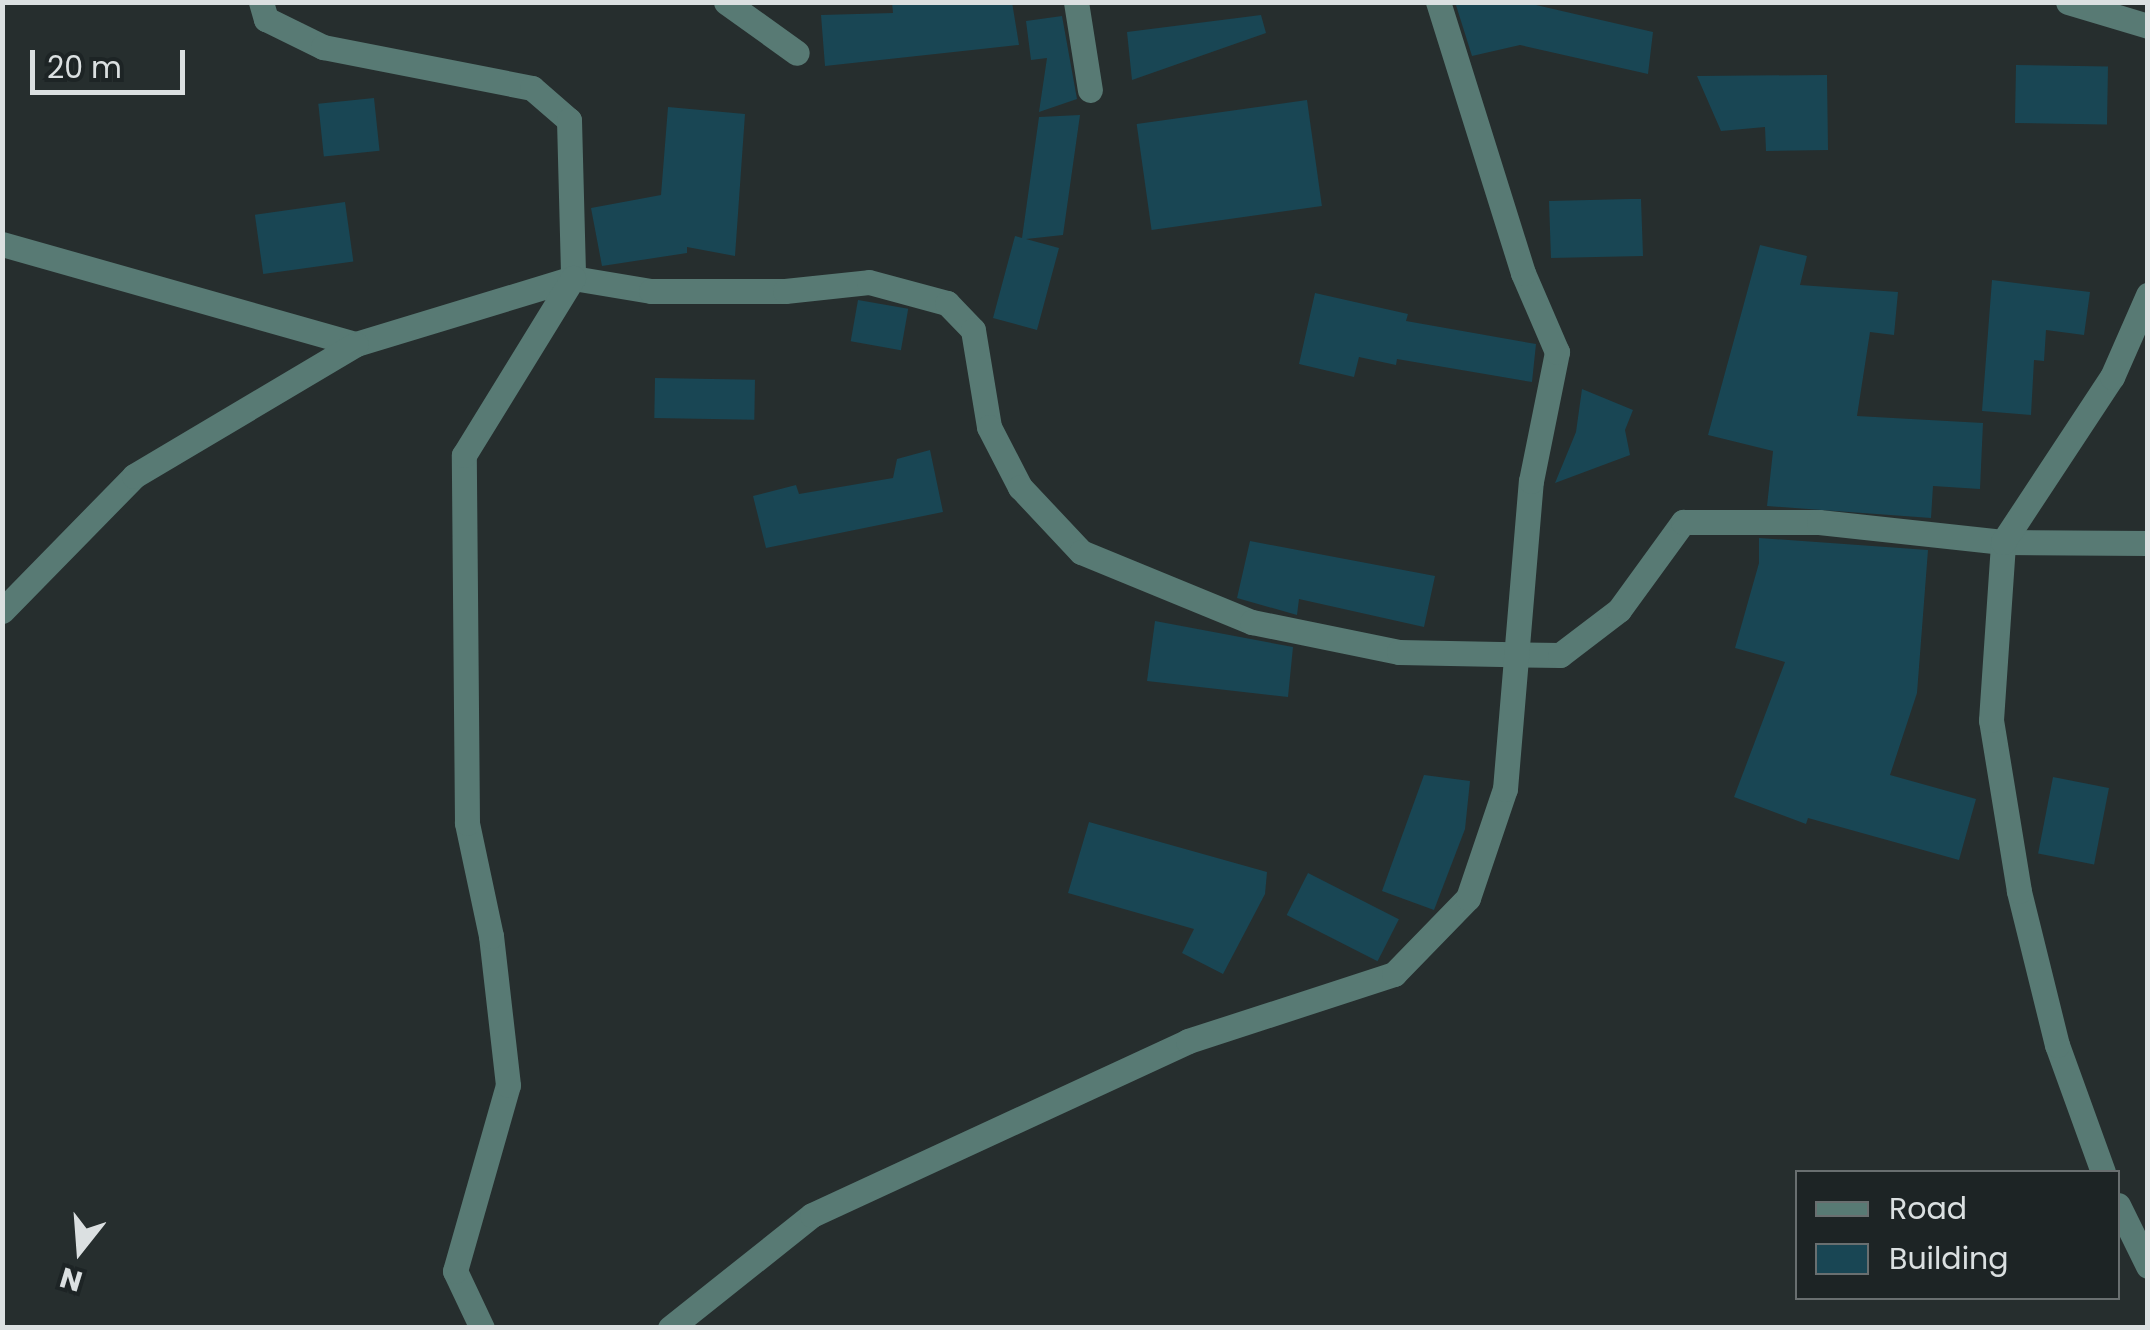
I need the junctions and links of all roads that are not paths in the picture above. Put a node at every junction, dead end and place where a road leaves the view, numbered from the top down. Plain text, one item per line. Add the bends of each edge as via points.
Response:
1 (261, 2) edge
2 (726, 2) edge
3 (1076, 2) edge
4 (1438, 2) edge
5 (2068, 2) edge
6 (2148, 26) edge
7 (796, 53) dead end
8 (1090, 90) dead end
9 (2, 244) edge
10 (573, 278) junction
11 (2148, 295) edge
12 (356, 344) junction
13 (2003, 542) junction
14 (2148, 543) edge
15 (2, 611) edge
16 (1512, 655) junction
17 (2103, 1170) edge
18 (2120, 1210) edge
19 (2148, 1266) edge
20 (482, 1328) edge
21 (670, 1328) edge

1 - 10 street via 266,19 323,47 532,88 569,120
2 - 7 street
3 - 8 street
4 - 16 street via 1523,274 1557,352 1532,480
5 - 6 street
9 - 12 street
10 - 12 street
10 - 16 street via 652,291 785,291 869,282 946,303 973,330 989,426 1020,488 1081,552 1252,622 1398,652
10 - 20 street via 464,455 468,823 491,936 508,1085 455,1271
11 - 13 street via 2112,377
12 - 15 street via 134,476
13 - 14 street
13 - 16 street via 1820,522 1683,522 1619,610 1560,655
13 - 17 street via 1991,720 1999,795 2057,1045
16 - 21 street via 1505,789 1468,898 1394,974 1188,1041 812,1215
18 - 19 street

